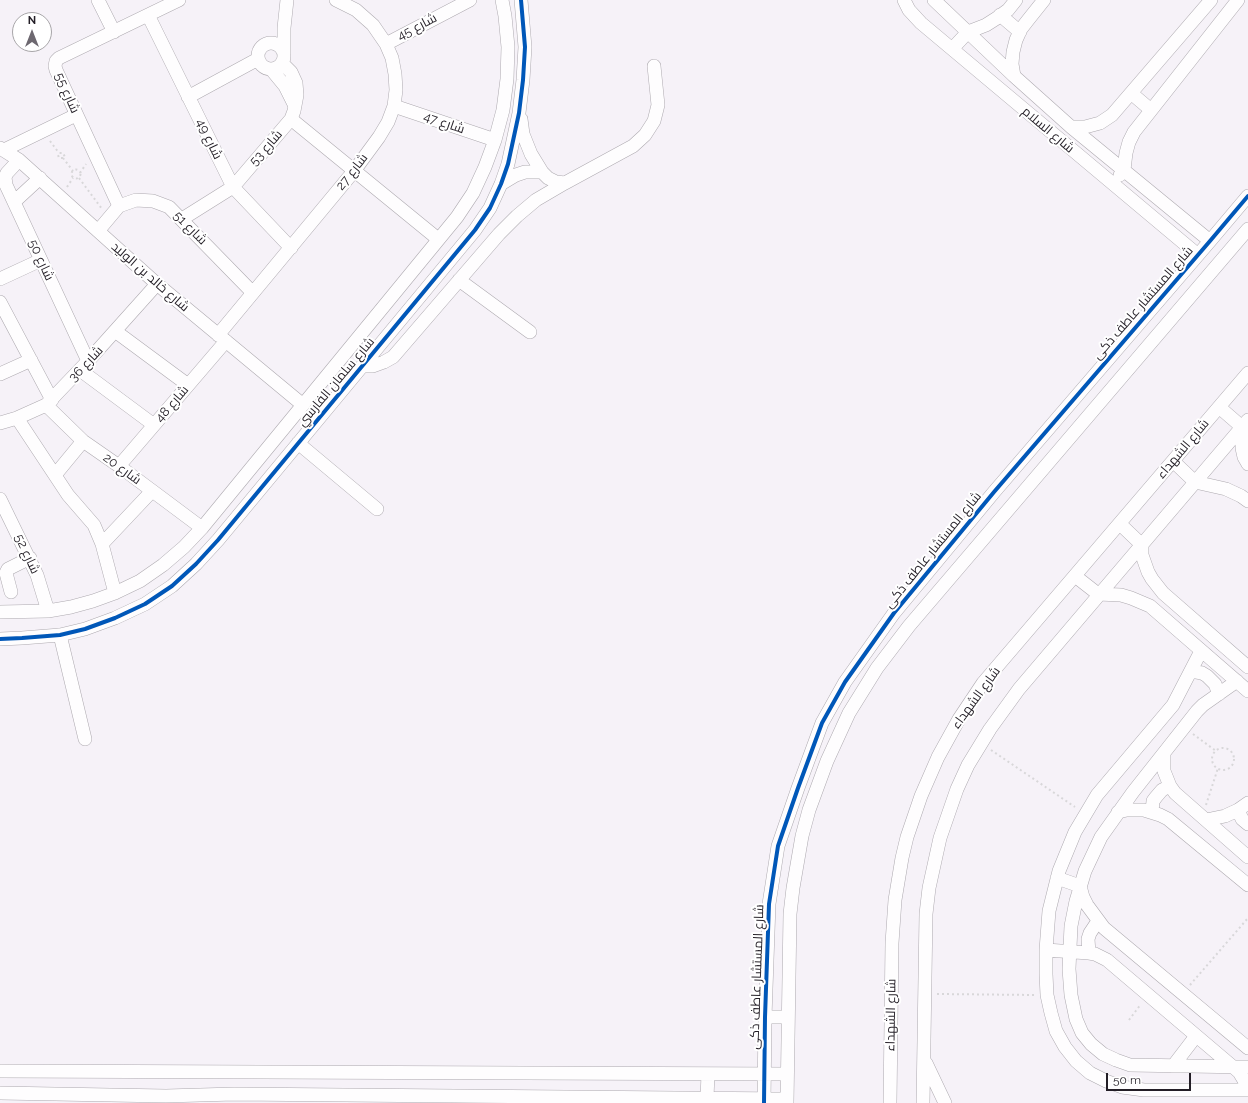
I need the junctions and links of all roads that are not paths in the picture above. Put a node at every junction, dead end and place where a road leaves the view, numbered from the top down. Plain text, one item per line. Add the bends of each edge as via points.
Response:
1 (98, 0) edge
2 (179, 0) edge
3 (287, 0) edge
4 (336, 0) edge
5 (470, 0) edge
6 (502, 0) edge
7 (521, 0) edge
8 (904, 0) edge
9 (934, 0) edge
10 (1016, 0) edge
11 (1044, 0) edge
12 (1211, 0) edge
13 (1238, 0) edge
14 (148, 15) junction
15 (286, 15) junction
16 (1000, 15) junction
17 (114, 32) junction
18 (968, 32) junction
19 (1020, 32) junction
20 (267, 44) junction
21 (386, 44) junction
22 (952, 49) junction
23 (258, 59) junction
24 (279, 62) junction
25 (654, 66) dead end
26 (1014, 76) junction
27 (1131, 93) junction
28 (188, 97) junction
29 (394, 106) junction
30 (1151, 110) junction
31 (520, 113) junction
32 (76, 115) junction
33 (291, 119) junction
34 (1071, 127) junction
35 (495, 140) junction
36 (2, 149) edge
37 (19, 160) junction
38 (1124, 170) junction
39 (354, 171) junction
40 (542, 172) junction
41 (40, 178) junction
42 (565, 182) junction
43 (501, 184) junction
44 (1113, 184) junction
45 (3, 187) edge
46 (233, 187) junction
47 (1248, 196) edge
48 (14, 202) junction
49 (119, 206) junction
50 (182, 220) junction
51 (1248, 229) edge
52 (98, 231) junction
53 (438, 239) junction
54 (1210, 241) junction
55 (291, 248) junction
56 (1198, 255) junction
57 (41, 260) junction
58 (0, 279) edge
59 (460, 280) junction
60 (157, 284) junction
61 (253, 293) junction
62 (0, 302) edge
63 (115, 331) junction
64 (530, 332) dead end
65 (222, 338) junction
66 (31, 360) junction
67 (84, 366) junction
68 (362, 366) junction
69 (1248, 373) edge
70 (0, 374) edge
71 (1090, 380) junction
72 (188, 385) junction
73 (1106, 395) junction
74 (49, 402) junction
75 (303, 405) junction
76 (1219, 406) junction
77 (17, 418) junction
78 (0, 423) edge
79 (1245, 424) edge
80 (154, 425) junction
81 (83, 441) junction
82 (298, 444) junction
83 (1173, 461) junction
84 (1248, 464) edge
85 (119, 466) junction
86 (55, 476) junction
87 (1195, 482) junction
88 (152, 491) junction
89 (0, 499) edge
90 (1248, 501) edge
91 (377, 509) dead end
92 (1120, 524) junction
93 (202, 528) junction
94 (102, 544) junction
95 (1142, 545) junction
96 (30, 558) junction
97 (1075, 576) junction
98 (11, 592) dead end
99 (115, 593) junction
100 (1098, 594) junction
101 (48, 611) junction
102 (0, 612) edge
103 (60, 635) junction
104 (0, 639) edge
105 (1201, 651) junction
106 (1248, 667) edge
107 (1191, 671) junction
108 (1237, 681) junction
109 (1248, 691) edge
110 (1219, 694) junction
111 (85, 739) dead end
112 (1164, 754) junction
113 (1170, 786) junction
114 (1243, 807) edge
115 (1118, 812) junction
116 (1152, 812) junction
117 (1204, 819) junction
118 (1248, 824) edge
119 (1248, 857) edge
120 (1057, 878) junction
121 (1248, 885) edge
122 (1080, 886) junction
123 (1098, 921) junction
124 (1046, 950) junction
125 (1070, 952) junction
126 (1089, 953) junction
127 (765, 1017) junction
128 (788, 1017) junction
129 (1196, 1036) junction
130 (1248, 1048) edge
131 (923, 1058) junction
132 (1173, 1066) junction
133 (1248, 1067) edge
134 (1233, 1068) junction
135 (0, 1071) edge
136 (708, 1074) junction
137 (764, 1074) junction
138 (787, 1074) junction
139 (1248, 1087) edge
140 (1248, 1090) edge
141 (0, 1093) edge
142 (166, 1096) junction
143 (707, 1098) junction
144 (367, 1099) edge
145 (388, 1099) edge
146 (595, 1100) edge
147 (764, 1100) edge
148 (787, 1101) edge
149 (152, 1103) edge
150 (890, 1103) edge
151 (923, 1103) edge
152 (945, 1103) edge

1 - 17 street
2 - 14 street, شارع 55
3 - 15 street
4 - 21 street, شارع 27 via 356,10 373,25
5 - 21 street, شارع 45
6 - 35 street, شارع سلمان الفارسي via 508,47 507,78 503,110
7 - 31 street, شارع سلمان الفارسي via 525,47
8 - 22 street, شارع السلام via 921,23
9 - 18 street, شارع السلام
10 - 16 street
11 - 19 street
12 - 27 street
13 - 30 street
14 - 17 street, شارع 55
14 - 28 street, شارع 49
15 - 20 street
15 - 24 street
16 - 18 street via 986,25
16 - 19 street
17 - 32 street, شارع 55 via 56,61 56,70
18 - 22 street
18 - 26 street, شارع السلام
19 - 26 street via 1013,52
20 - 23 street via 260,50
20 - 24 street via 280,46
21 - 29 street, شارع 27 via 395,74
22 - 44 street, شارع السلام
23 - 24 street via 263,66
23 - 28 street
24 - 33 street, شارع 53 via 291,72 296,83 297,94
25 - 42 street via 658,106 654,121 645,135 633,146
26 - 34 street, شارع السلام
27 - 30 street
27 - 34 street via 1112,116 1100,123
28 - 46 street, شارع 49
29 - 35 street, شارع 47
29 - 39 street, شارع 27 via 380,137
30 - 38 street via 1129,142
31 - 40 street via 523,134
31 - 43 street, شارع سلمان الفارسي
32 - 36 street
32 - 49 street, شارع 55
33 - 39 street
33 - 46 street, شارع 53
34 - 38 street, شارع السلام
35 - 53 street, شارع سلمان الفارسي via 486,168 473,193
36 - 37 street, شارع خالد بن الوليد
37 - 41 street, شارع خالد بن الوليد
37 - 45 street, شارع 50 via 5,177
38 - 44 street
38 - 54 street, شارع السلام
39 - 53 street
39 - 55 street, شارع 27
40 - 42 street via 556,182
40 - 43 street via 516,175
41 - 48 street
41 - 52 street, شارع خالد بن الوليد
42 - 59 street via 516,216
43 - 68 street, شارع سلمان الفارسي via 490,208 475,230
44 - 56 street, شارع السلام
45 - 48 street, شارع 50
46 - 50 street, شارع 53
46 - 55 street, شارع 49
47 - 54 street, شارع المستشار عاطف ذكى
48 - 57 street, شارع 50
49 - 50 street, شارع 51 via 136,200 153,201 169,207
49 - 52 street
50 - 61 street, شارع 51
51 - 73 street
52 - 60 street, شارع خالد بن الوليد
53 - 75 street, شارع سلمان الفارسي
54 - 56 street, شارع المستشار عاطف ذكى
55 - 61 street, شارع 27
56 - 71 street, شارع المستشار عاطف ذكى
57 - 58 street
57 - 67 street, شارع 50
59 - 64 street
59 - 68 street via 393,357 373,366
60 - 63 street, شارع 36
60 - 65 street, شارع خالد بن الوليد
61 - 65 street, شارع 27
62 - 66 street, شارع 20
63 - 67 street, شارع 36
63 - 72 street
65 - 72 street, شارع 48
65 - 75 street, شارع خالد بن الوليد
66 - 70 street
66 - 74 street, شارع 20
67 - 74 street, شارع 36
67 - 80 street
68 - 82 street, شارع سلمان الفارسي
69 - 76 street, شارع الشهداء
71 - 73 street
71 - 127 street, شارع المستشار عاطف ذكى via 894,613 845,682 822,723 778,846 769,904
72 - 80 street, شارع 48
73 - 128 street via 908,626 877,668 849,713 817,785 797,862 790,914
74 - 77 street, شارع 36
74 - 81 street, شارع 20
75 - 93 street, شارع سلمان الفارسي
76 - 79 street
76 - 83 street, شارع الشهداء
77 - 78 street, شارع 36
77 - 86 street
79 - 84 street via 1242,448
79 - 87 street
80 - 85 street, شارع 48
81 - 85 street, شارع 20
81 - 86 street
82 - 91 street
82 - 103 street, شارع سلمان الفارسي via 218,540 172,586 115,618
83 - 87 street
83 - 92 street, شارع الشهداء
85 - 88 street, شارع 20
86 - 94 street via 72,501 94,525
87 - 90 street via 1226,489
87 - 95 street
88 - 93 street, شارع 20
88 - 94 street
89 - 96 street, شارع 52
92 - 95 street
92 - 97 street, شارع الشهداء
93 - 99 street, شارع سلمان الفارسي via 184,548 163,565 140,581
94 - 99 street
95 - 100 street
95 - 106 street via 1142,555 1148,572 1157,587
96 - 98 street via 8,569 6,573
96 - 101 street, شارع 52
97 - 100 street
97 - 150 street, شارع الشهداء via 971,701 938,757 913,816 901,865 893,922
99 - 101 street, شارع سلمان الفارسي via 94,601
100 - 105 street via 1121,595 1141,601
100 - 131 street via 999,715 968,765 955,795 940,838 929,888 926,914
101 - 102 street, شارع سلمان الفارسي
103 - 104 street, شارع سلمان الفارسي
103 - 111 street
105 - 107 street
105 - 108 street
107 - 110 street via 1202,673 1211,680
107 - 120 street via 1173,705 1096,795 1066,851
108 - 109 street
108 - 110 street
110 - 112 street via 1197,711
112 - 113 street via 1164,770
112 - 115 street
113 - 116 street via 1156,796
113 - 117 street
114 - 117 street via 1225,816
114 - 118 street via 1242,819
115 - 116 street
115 - 122 street via 1098,842
116 - 121 street via 1168,819
117 - 119 street
120 - 122 street
120 - 124 street via 1049,912
122 - 123 street via 1087,905
122 - 125 street via 1072,920
123 - 126 street via 1088,939
123 - 130 street
124 - 125 street
124 - 140 street via 1047,996 1056,1031 1065,1047 1085,1069 1122,1087 1144,1090
125 - 126 street
125 - 132 street via 1069,982 1074,1013 1082,1033 1091,1044 1103,1054 1130,1065
126 - 129 street via 1107,960
127 - 128 street
127 - 137 street, شارع المستشار عاطف ذكى
128 - 138 street
129 - 132 street
129 - 134 street
131 - 151 street
131 - 152 street
132 - 134 street
133 - 134 street
134 - 139 street
135 - 136 street
136 - 137 street
136 - 143 street
137 - 138 street
137 - 147 street, شارع المستشار عاطف ذكى
138 - 148 street
141 - 142 street
142 - 144 street via 234,1094
142 - 149 street
143 - 146 street
143 - 147 street
144 - 145 street
145 - 146 street
147 - 148 street

